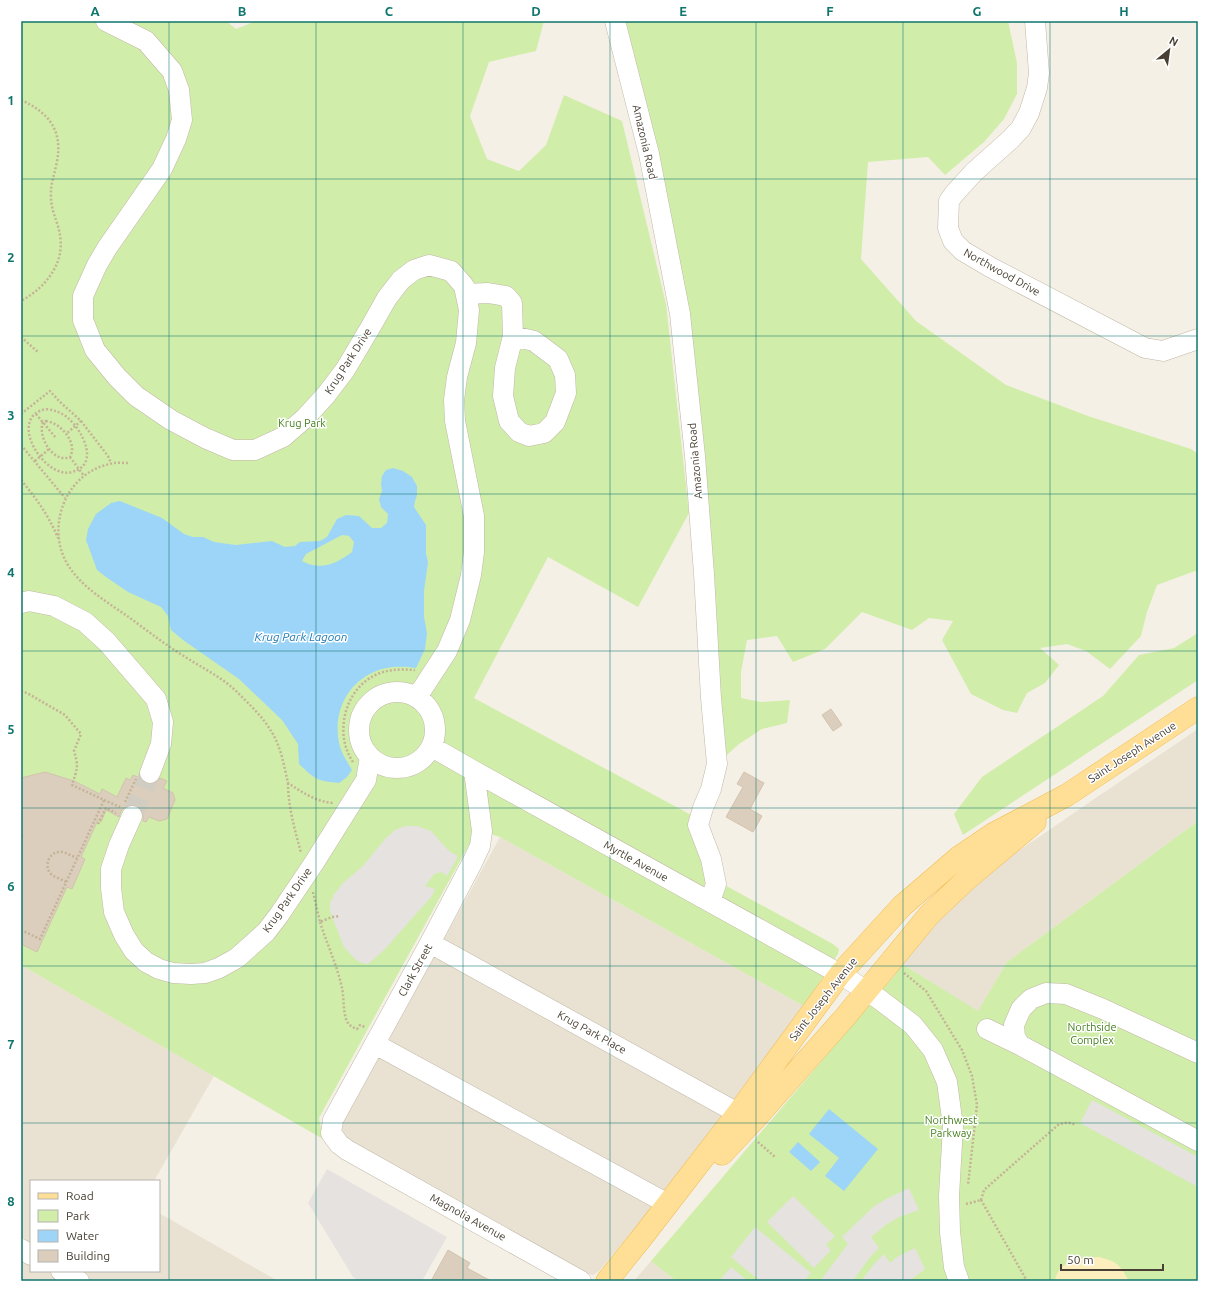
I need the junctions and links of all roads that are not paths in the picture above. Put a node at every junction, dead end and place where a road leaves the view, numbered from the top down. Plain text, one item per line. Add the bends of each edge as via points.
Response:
1 (106, 21) edge
2 (615, 21) edge
3 (1035, 21) edge
4 (466, 294) junction
5 (513, 336) junction
6 (1198, 339) edge
7 (21, 603) edge
8 (417, 697) junction
9 (1198, 708) edge
10 (432, 747) junction
11 (363, 761) junction
12 (474, 771) junction
13 (150, 773) tunnel mouth
14 (1067, 795) junction
15 (124, 814) tunnel mouth
16 (710, 902) junction
17 (430, 943) junction
18 (840, 974) junction
19 (866, 991) junction
20 (987, 1029) dead end
21 (377, 1040) junction
22 (1020, 1045) junction
23 (1198, 1053) edge
24 (750, 1125) junction
25 (1198, 1141) edge
26 (354, 1154) joint
27 (668, 1204) junction
28 (643, 1236) junction
29 (21, 1249) edge
30 (30, 1254) edge
31 (63, 1272) edge
32 (79, 1281) edge
33 (581, 1281) edge
34 (607, 1281) edge
35 (959, 1281) edge

1 - 4 street, Krug Park Drive via 146,41 172,71 179,90 182,120 162,169 107,248 83,296 83,320 95,350 136,396 171,420 205,438 233,450 256,450 283,437 326,395 370,328 386,298 401,280 414,270 429,265 451,271 464,286
2 - 16 street, Amazonia Road via 649,154 680,314 695,464 717,764 698,825 711,859 716,884
3 - 6 street, Northwood Drive via 1039,73 1029,113 1021,128 962,184 949,201 948,228 953,241 963,251 990,267 1145,348 1163,351
4 - 5 street via 488,293 506,296 512,303
4 - 8 street, Krug Park Drive via 469,310 466,343 454,400 455,421 474,516 474,552 460,620 447,651
5 - 5 street via 505,368 503,396 509,421 518,432 529,436 544,433 555,422 566,393 565,375 558,359 534,341
7 - 13 street via 29,601 54,606 85,622 107,642 156,699 163,722 161,744
8 - 10 street via 427,706 434,719 436,733
8 - 11 street via 396,692 385,694 367,707 359,727
9 - 14 main road, Saint Joseph Avenue
10 - 11 street via 424,759 404,768 396,769
10 - 12 street, Myrtle Avenue
11 - 15 street, Krug Park Drive via 366,780 279,915 266,932 238,958 205,973 173,973 159,969 134,951 124,935 114,912 110,869 119,845
12 - 16 street, Myrtle Avenue
12 - 17 street, Clark Street via 482,831 480,846
14 - 18 main road, Saint Joseph Avenue via 993,834 959,858 902,906
14 - 19 main road, Saint Joseph Avenue via 967,879 929,915
16 - 18 street, Myrtle Avenue
17 - 21 street, Clark Street
17 - 24 street, Krug Park Place
18 - 19 street, Myrtle Avenue
18 - 24 main road, Saint Joseph Avenue
19 - 24 main road, Saint Joseph Avenue
19 - 35 street via 913,1024 933,1050 947,1082 953,1126 950,1232 954,1266
20 - 22 street
21 - 26 street, Clark Street via 333,1120 331,1133 339,1144
21 - 27 street
22 - 23 street via 1015,1037 1014,1025 1021,1010 1031,999 1052,993 1066,994 1103,1009
22 - 25 street
24 - 27 main road, Saint Joseph Avenue
24 - 28 main road, Saint Joseph Avenue
26 - 33 street, Magnolia Avenue
27 - 28 main road, Saint Joseph Avenue
28 - 34 main road, Saint Joseph Avenue
29 - 30 street
31 - 32 street

